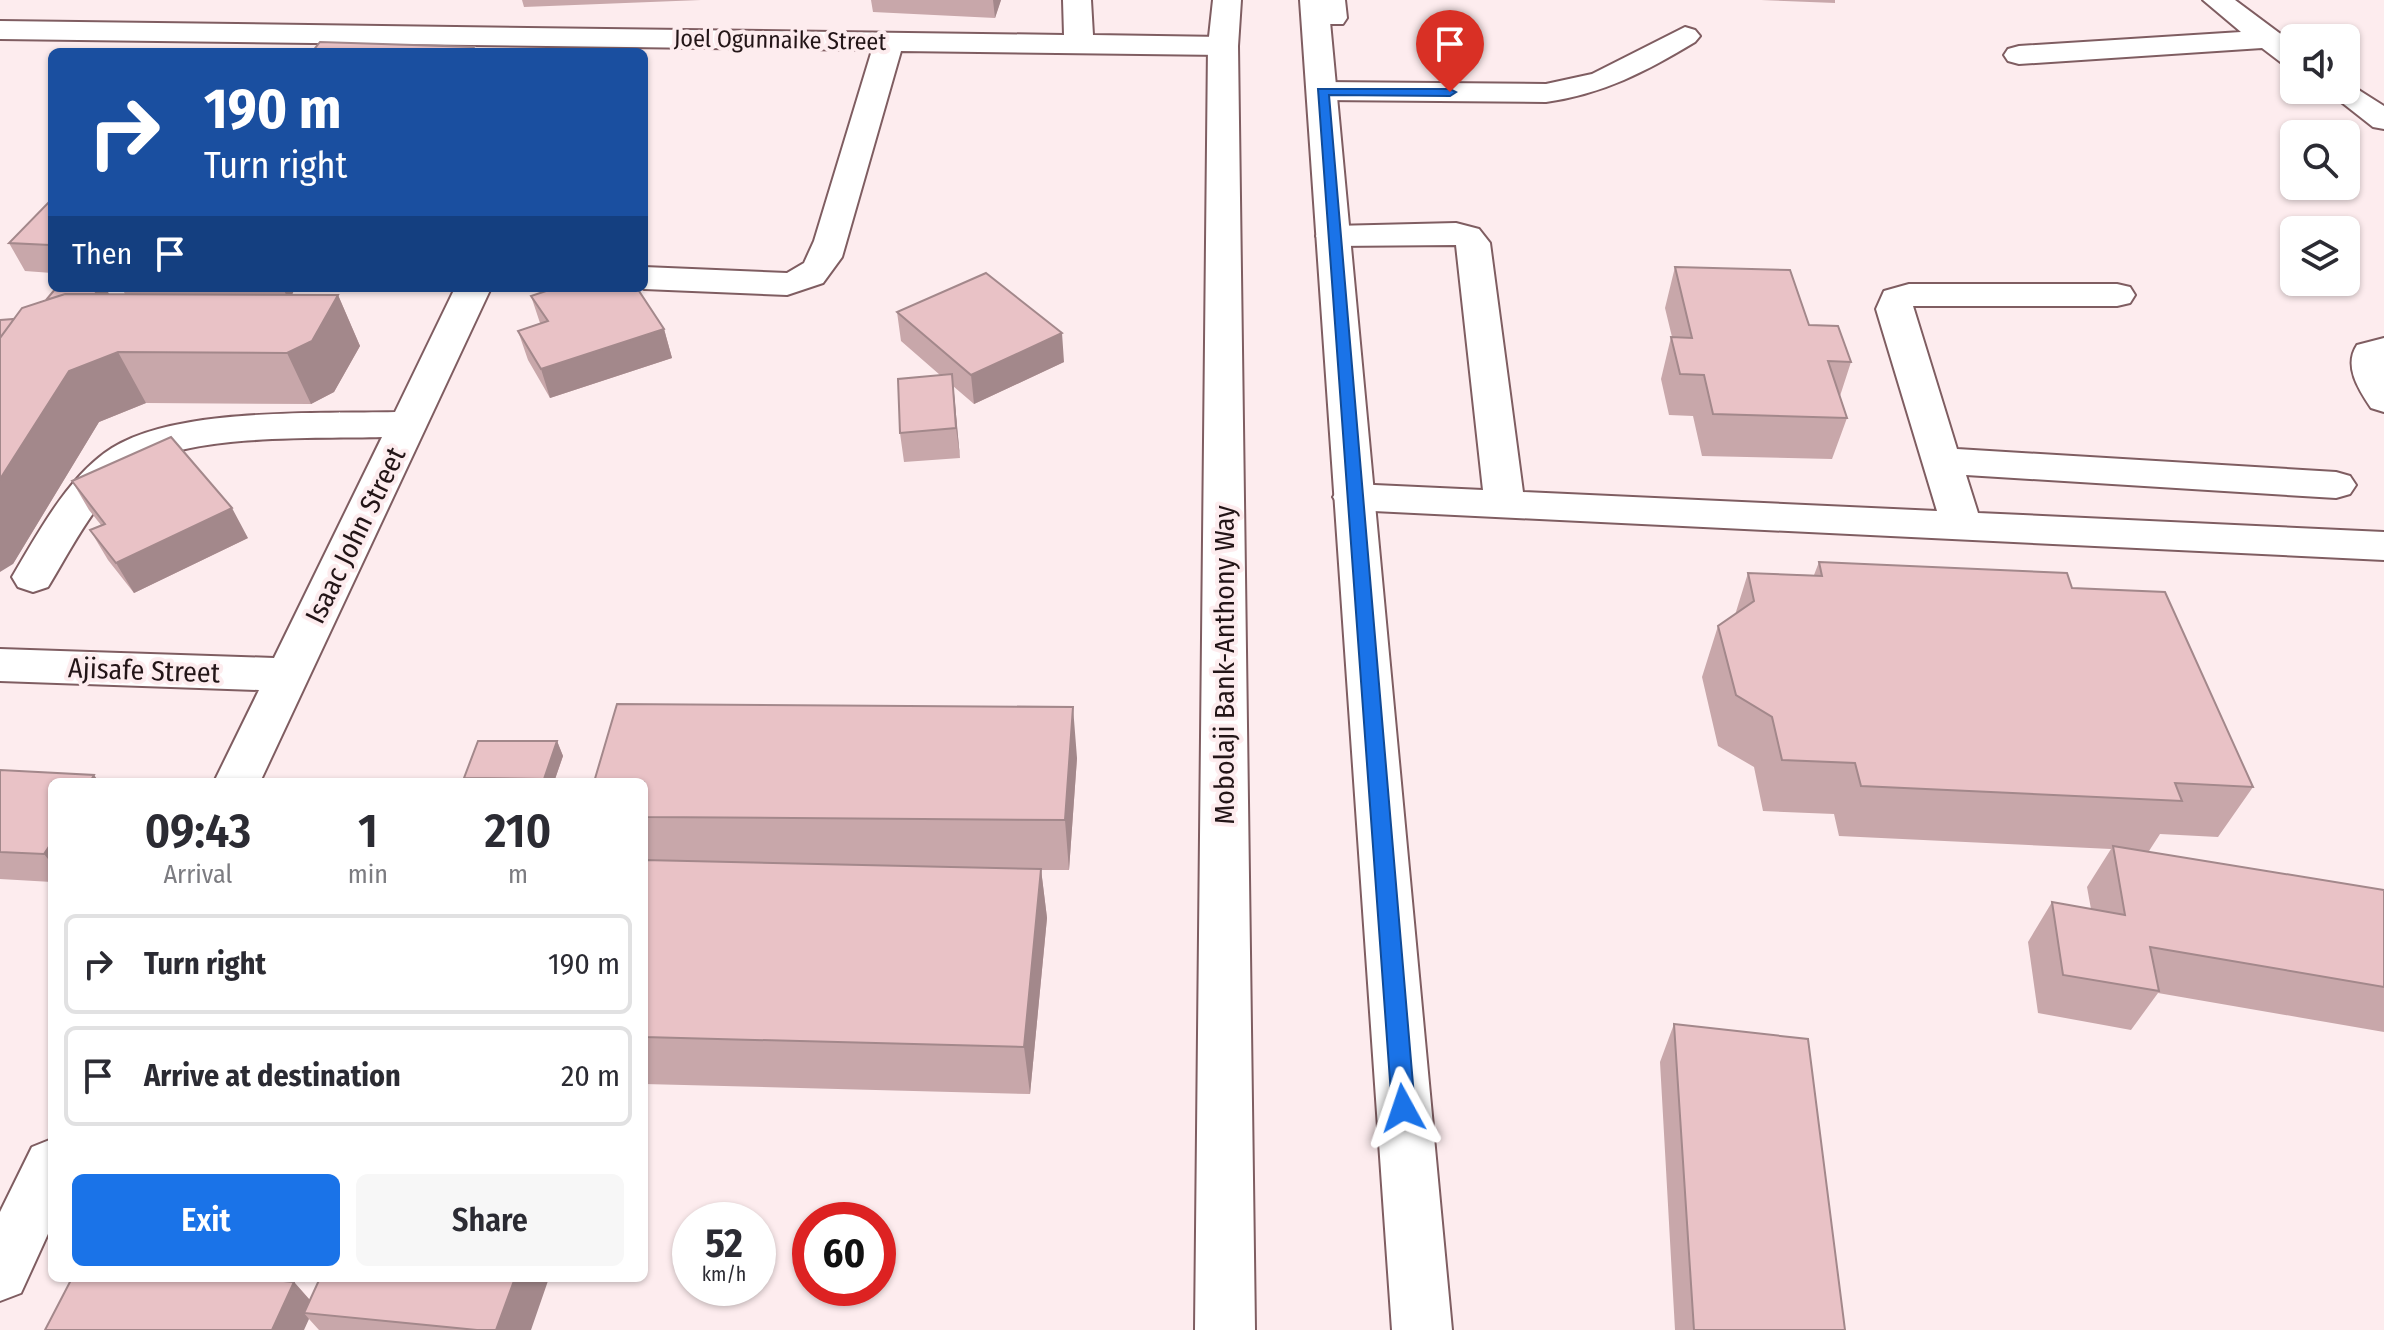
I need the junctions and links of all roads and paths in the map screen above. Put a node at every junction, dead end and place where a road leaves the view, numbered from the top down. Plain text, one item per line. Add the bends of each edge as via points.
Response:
1 (257, 0) edge
2 (1077, 0) edge
3 (1227, 0) edge
4 (2217, 0) edge
5 (1326, 6) edge
6 (0, 30) edge
7 (231, 33) junction
8 (1685, 36) dead end
9 (2268, 39) junction
10 (889, 42) junction
11 (1079, 44) junction
12 (582, 45) edge
13 (1223, 46) junction
14 (2280, 48) edge
15 (2019, 55) dead end
16 (1323, 91) junction
17 (2360, 103) edge
18 (2384, 120) edge
19 (1333, 236) junction
20 (648, 278) edge
21 (471, 292) edge
22 (2117, 295) dead end
23 (2384, 349) edge
24 (2384, 400) edge
25 (408, 424) junction
26 (1943, 461) junction
27 (2336, 485) dead end
28 (1353, 497) junction
29 (1505, 504) junction
30 (1962, 526) junction
31 (2384, 546) edge
32 (33, 577) dead end
33 (0, 665) edge
34 (288, 675) junction
35 (239, 778) edge
36 (48, 1173) edge
37 (0, 1273) edge
38 (1225, 1330) edge
39 (1422, 1330) edge

1 - 7 street
2 - 11 street
3 - 13 street, Mobolaji Bank-Anthony Way
4 - 9 street
5 - 16 street
6 - 7 street, Joel Ogunnaike Street
7 - 12 street, Joel Ogunnaike Street
8 - 16 street via 1606,82 1574,90
9 - 14 street
9 - 15 street
10 - 11 street, Joel Ogunnaike Street
10 - 12 street, Joel Ogunnaike Street
10 - 20 street via 831,241 821,265 807,280 787,284
11 - 13 street, Joel Ogunnaike Street
13 - 38 street, Mobolaji Bank-Anthony Way
16 - 19 street
17 - 18 street
19 - 28 street
19 - 29 street via 1456,233 1473,243
21 - 25 street, Isaac John Street
22 - 26 street via 1897,299 1894,309
23 - 24 street via 2370,353 2370,372
25 - 32 street via 208,434 145,446 107,473 74,510
25 - 34 street, Isaac John Street
26 - 27 street
26 - 30 street
28 - 29 street
28 - 39 street
29 - 30 street
30 - 31 street
33 - 34 street, Ajisafe Street
34 - 35 street, Isaac John Street
36 - 37 street

